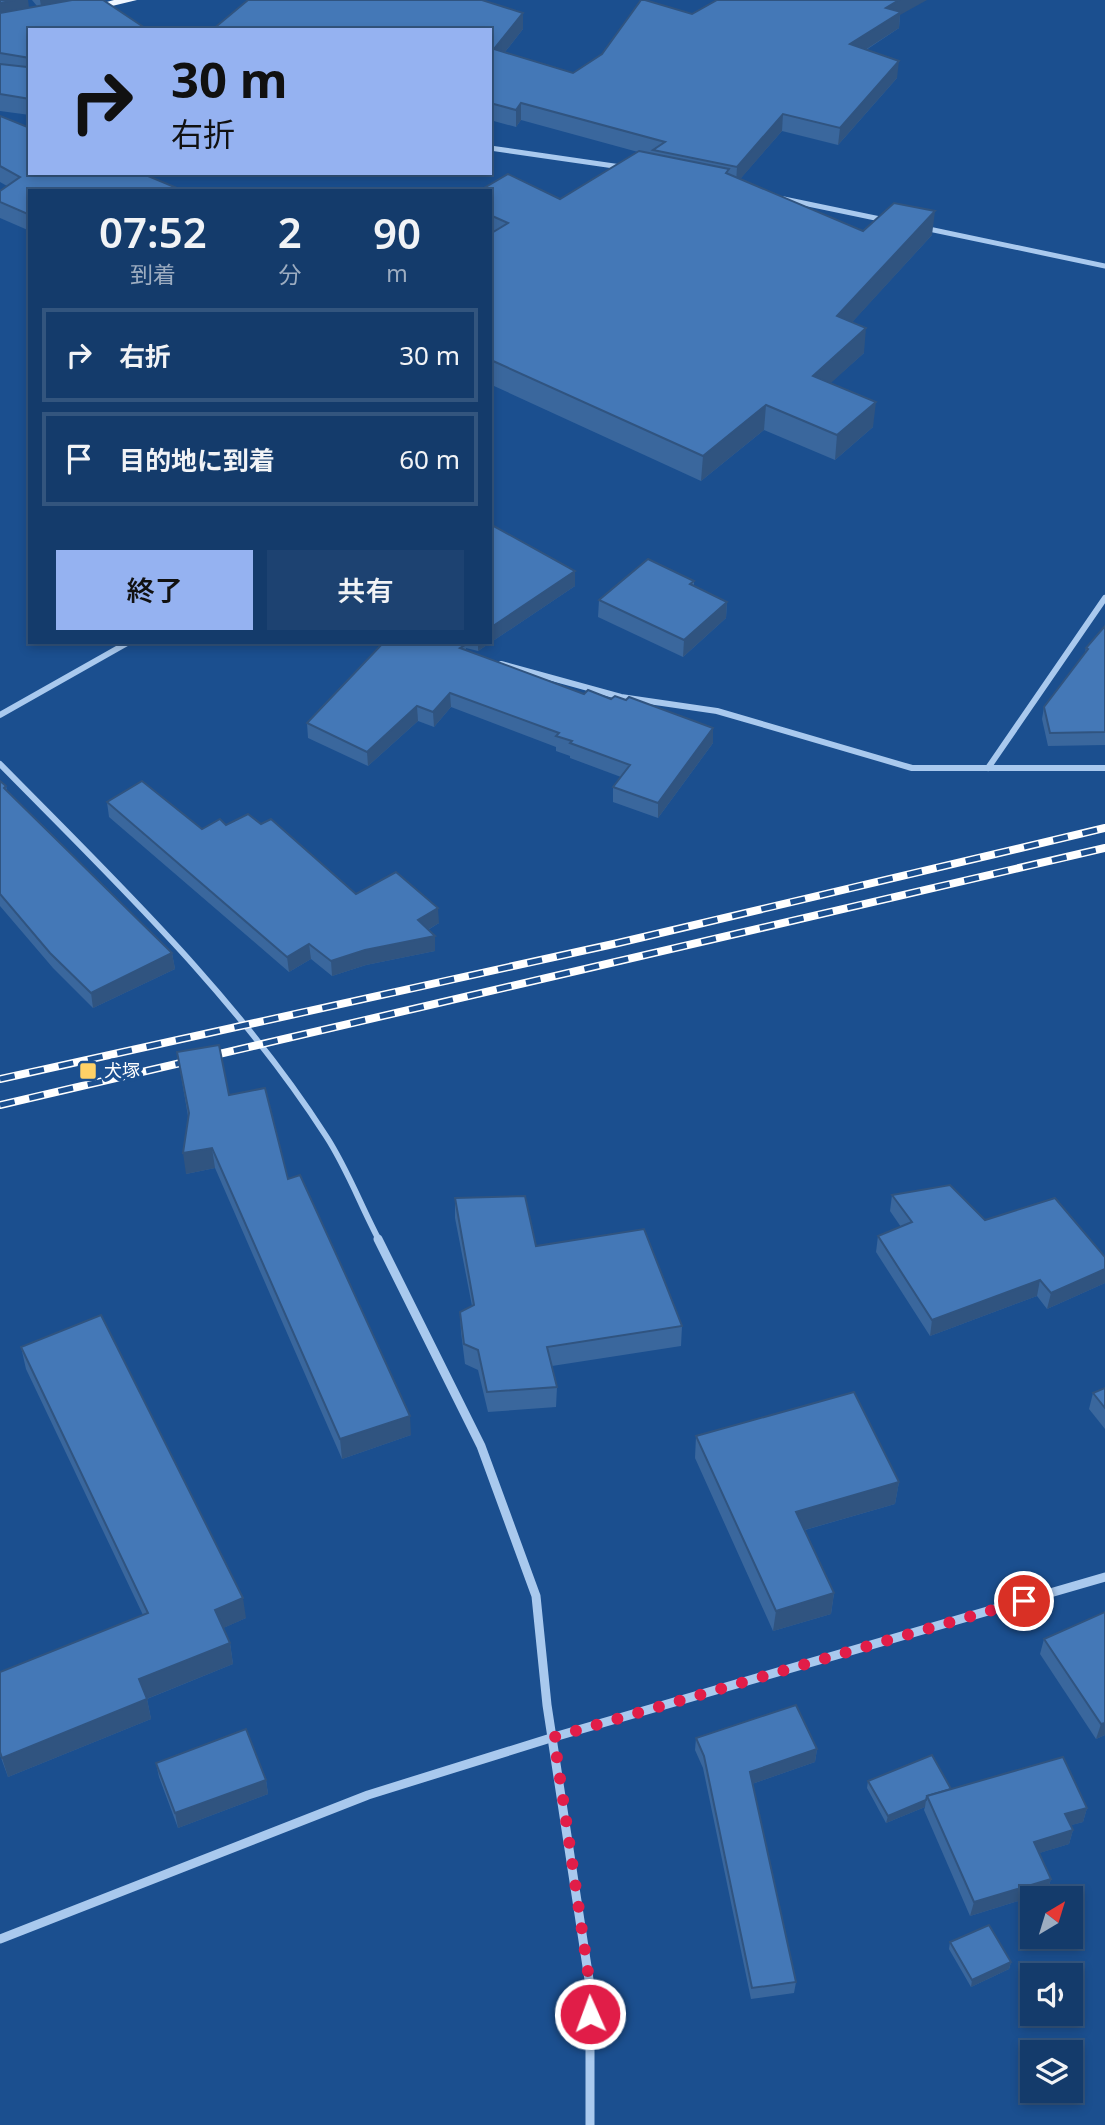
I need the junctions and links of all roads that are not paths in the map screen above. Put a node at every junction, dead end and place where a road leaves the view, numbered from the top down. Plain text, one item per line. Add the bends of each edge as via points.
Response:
1 (131, 0) edge
2 (79, 10) edge
3 (492, 148) edge
4 (632, 169) edge
5 (771, 196) edge
6 (891, 222) edge
7 (918, 227) edge
8 (1105, 266) edge
9 (1105, 598) edge
10 (125, 644) edge
11 (494, 662) edge
12 (0, 715) edge
13 (0, 764) edge
14 (988, 768) junction
15 (1105, 768) edge
16 (1105, 1577) edge
17 (554, 1737) junction
18 (0, 1939) edge
19 (590, 2125) edge

1 - 2 main road
3 - 4 street
5 - 6 street
7 - 8 street
9 - 14 street
10 - 12 street
11 - 14 street via 621,696 717,711 912,768
13 - 17 street via 185,952 327,1137 481,1446 536,1596
14 - 15 street
16 - 17 street
17 - 18 street via 368,1795
17 - 19 street via 590,1986

